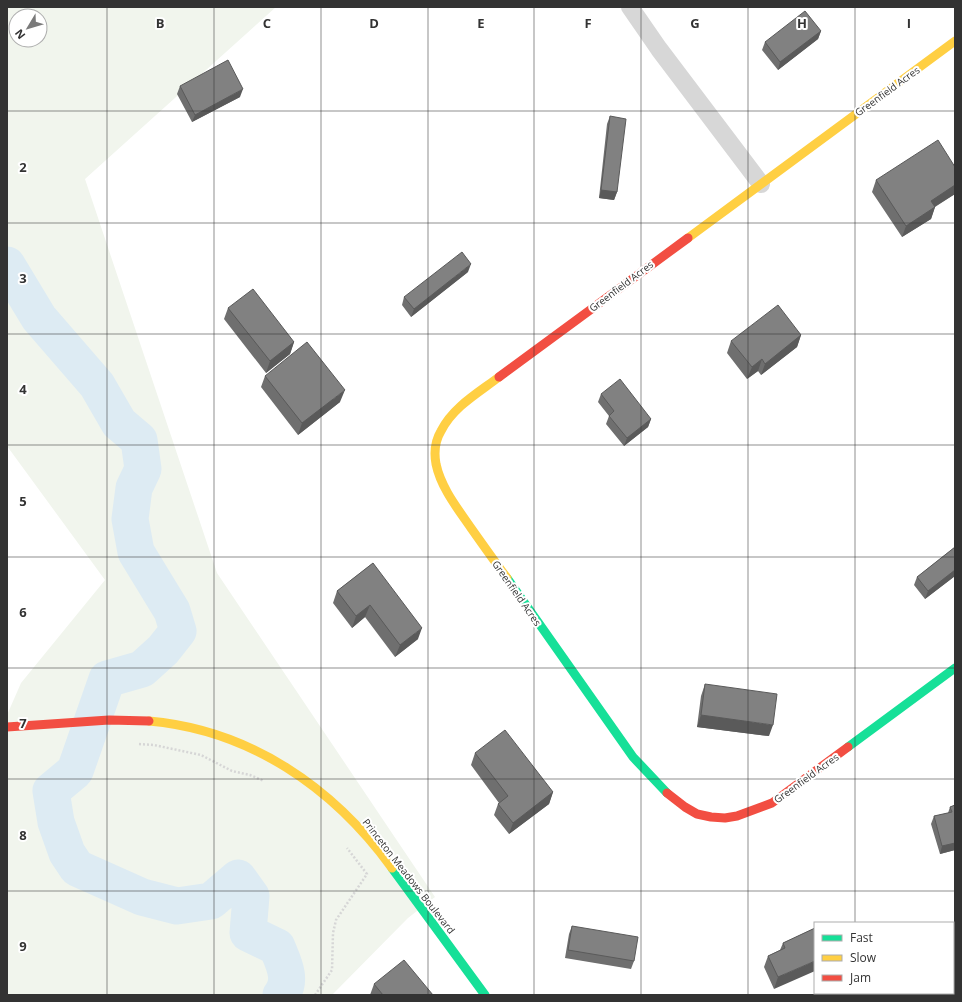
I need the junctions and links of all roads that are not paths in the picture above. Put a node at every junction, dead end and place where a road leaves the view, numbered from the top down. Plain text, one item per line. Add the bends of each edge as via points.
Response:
1 (630, 7) edge
2 (955, 41) edge
3 (761, 184) junction
4 (955, 668) edge
5 (7, 727) edge
6 (486, 995) edge

1 - 3 street
2 - 3 street, Greenfield Acres
3 - 4 street, Greenfield Acres via 460,406 448,418 435,444 434,458 438,473 455,505 633,757 654,780 689,810 725,818 742,815 772,803
5 - 6 street, Princeton Meadows Boulevard via 126,720 170,723 198,728 233,740 293,771 348,816 382,856

